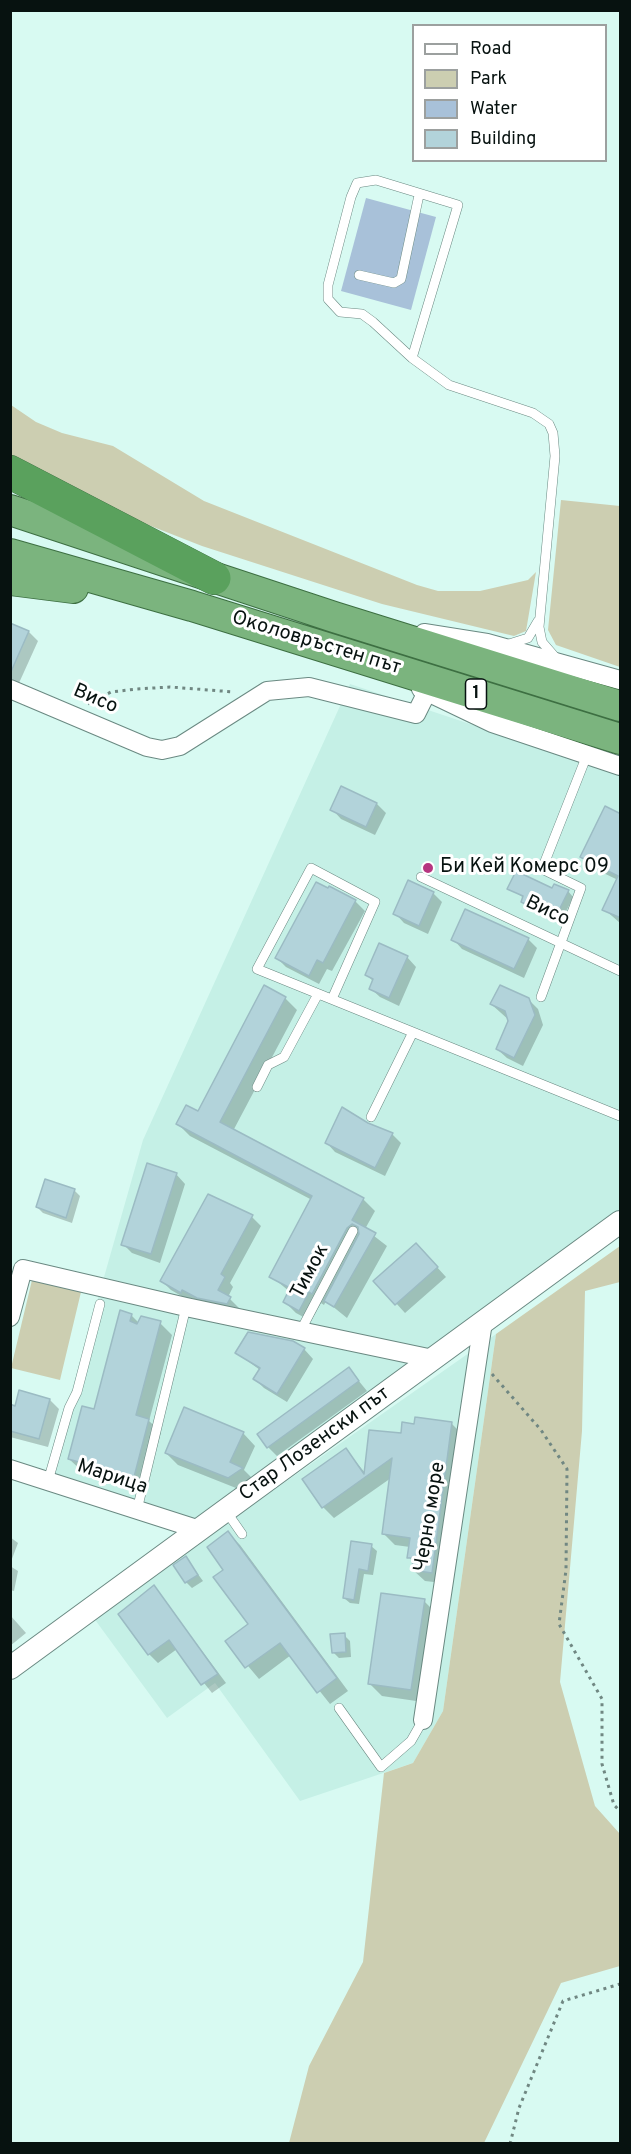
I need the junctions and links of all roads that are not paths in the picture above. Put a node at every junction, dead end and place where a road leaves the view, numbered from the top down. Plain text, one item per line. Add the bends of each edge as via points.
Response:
1 (420, 195) junction
2 (359, 275) dead end
3 (412, 358) junction
4 (10, 472) edge
5 (10, 510) edge
6 (10, 554) edge
7 (214, 578) junction
8 (10, 580) edge
9 (192, 606) junction
10 (539, 616) junction
11 (334, 617) junction
12 (487, 643) junction
13 (331, 649) junction
14 (563, 662) junction
15 (621, 680) edge
16 (10, 689) edge
17 (427, 692) junction
18 (621, 706) edge
19 (621, 739) edge
20 (587, 755) junction
21 (621, 766) edge
22 (421, 877) dead end
23 (561, 943) junction
24 (621, 971) edge
25 (318, 994) junction
26 (541, 997) dead end
27 (332, 999) junction
28 (413, 1032) junction
29 (257, 1087) dead end
30 (621, 1116) edge
31 (372, 1117) dead end
32 (621, 1222) edge
33 (353, 1232) dead end
34 (100, 1305) dead end
35 (186, 1307) junction
36 (10, 1317) edge
37 (483, 1322) junction
38 (302, 1330) junction
39 (433, 1359) junction
40 (10, 1469) edge
41 (48, 1481) junction
42 (137, 1510) junction
43 (226, 1511) junction
44 (200, 1530) junction
45 (242, 1534) dead end
46 (10, 1668) edge
47 (339, 1708) dead end
48 (423, 1720) joint

1 - 2 lane via 401,279 394,283
1 - 3 lane via 458,205
1 - 3 lane via 376,180 357,183 328,285 328,299 340,312 362,314
3 - 10 lane via 456,388 533,412 549,424 555,456
4 - 7 highway
5 - 7 highway, Околовръстен път / 1
6 - 9 highway, Околовръстен път / 1
7 - 11 highway, Околовръстен път / 1
8 - 9 highway
9 - 13 highway, Околовръстен път / 1
10 - 12 lane via 532,633 522,642
10 - 14 lane via 542,642
11 - 12 street, Околовръстен път
11 - 18 highway, Околовръстен път / 1
12 - 14 street, Околовръстен път
13 - 17 street
13 - 19 highway, Околовръстен път / 1
14 - 15 street, Околовръстен път
16 - 17 street, Висо via 162,750 180,746 267,691 309,687 416,714
17 - 20 street via 492,723
20 - 21 street
20 - 23 lane via 542,869 581,888
22 - 23 lane, Висо
23 - 24 lane, Висо
23 - 26 lane
25 - 27 lane
25 - 27 lane via 257,969 311,868 375,902
25 - 29 lane via 285,1057 268,1065
27 - 28 lane
28 - 30 lane
28 - 31 lane
32 - 37 street, Стар Лозенски път
33 - 38 lane, Тимок
34 - 41 lane
35 - 36 street via 23,1269
35 - 38 street
35 - 42 lane
37 - 39 street, Стар Лозенски път
37 - 48 street, Черно море
38 - 39 street
39 - 43 street, Стар Лозенски път
40 - 41 street, Марица
41 - 42 street, Марица
42 - 44 street, Марица
43 - 44 street, Стар Лозенски път
43 - 45 lane
44 - 46 street, Стар Лозенски път
47 - 48 lane via 381,1767 411,1741

